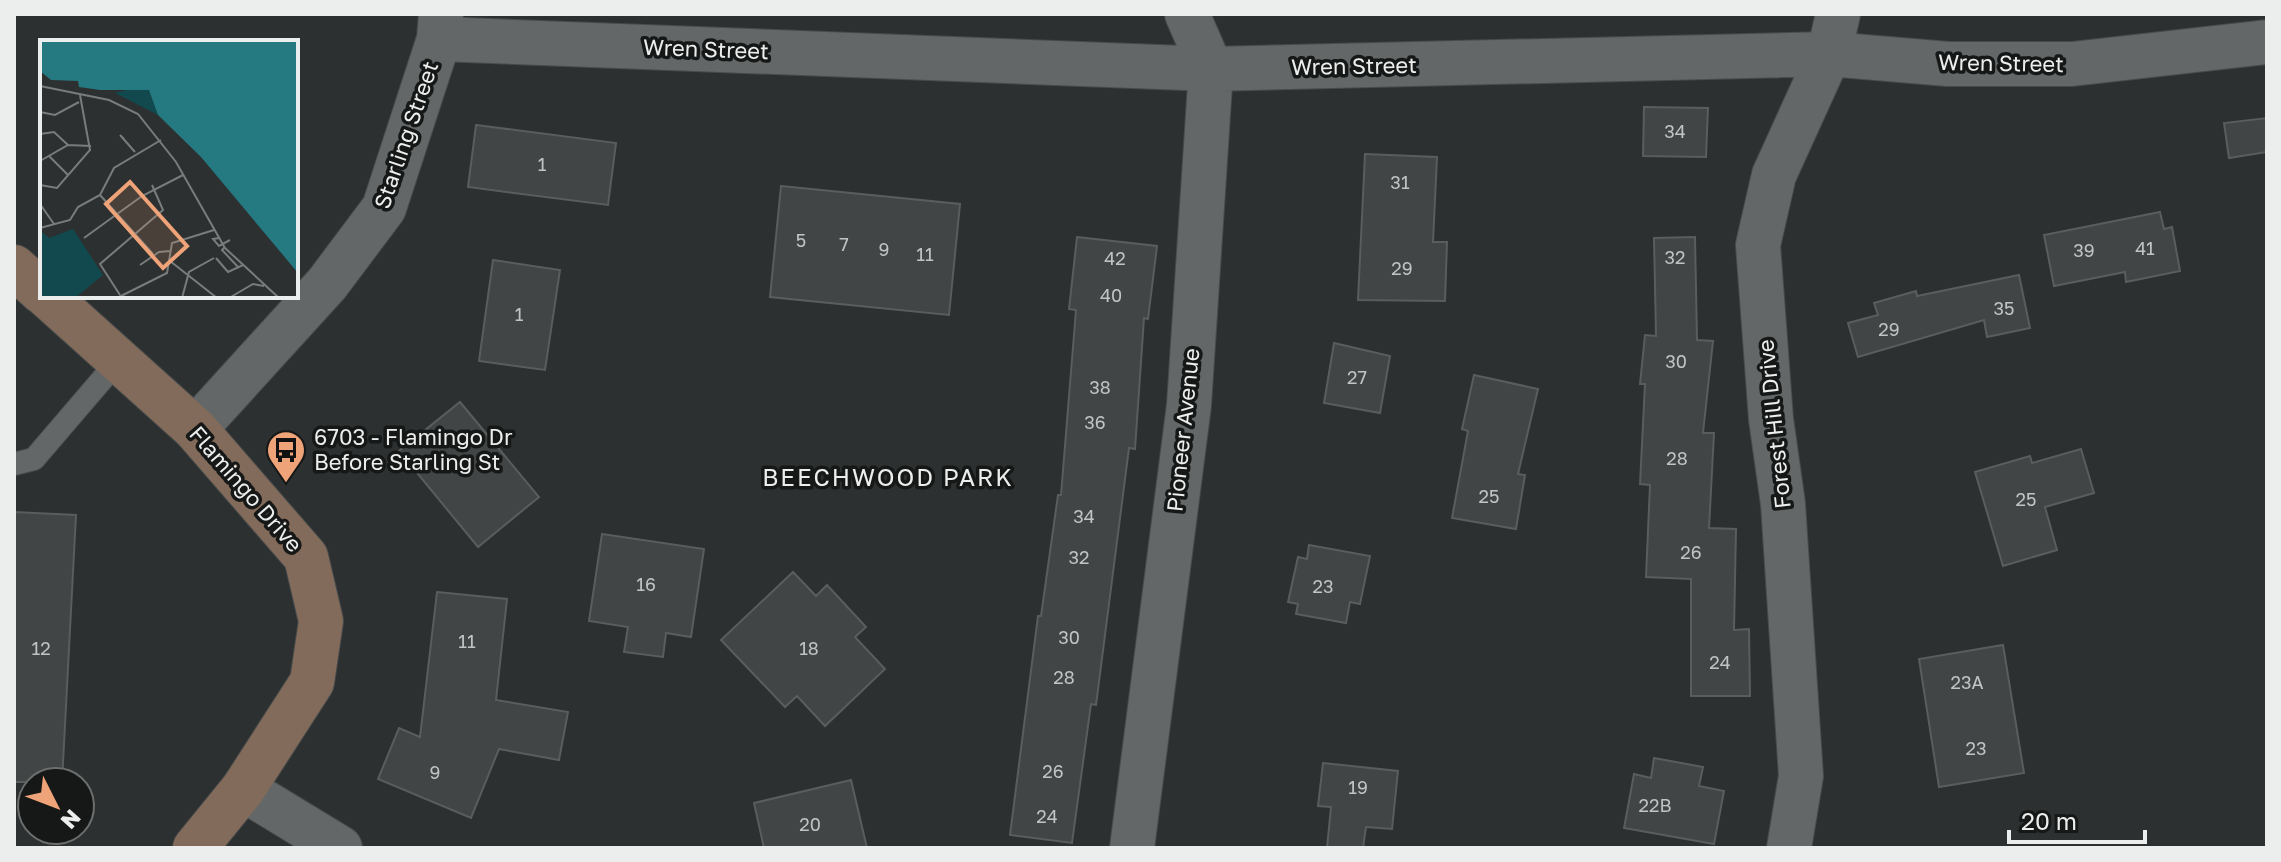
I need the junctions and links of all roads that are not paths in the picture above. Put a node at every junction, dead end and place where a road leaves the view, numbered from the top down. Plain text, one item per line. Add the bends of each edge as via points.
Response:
1 (1187, 14) edge
2 (440, 26) edge
3 (1833, 34) edge
4 (2267, 42) edge
5 (1211, 69) junction
6 (14, 267) edge
7 (40, 290) edge
8 (49, 298) edge
9 (118, 361) junction
10 (195, 429) junction
11 (14, 464) edge
12 (243, 789) junction
13 (195, 848) edge
14 (340, 848) edge
15 (1132, 848) edge
16 (1789, 848) edge

1 - 5 street, Pioneer Avenue
2 - 5 street, Wren Street
2 - 10 street, Starling Street via 384,208 327,284
3 - 4 street, Wren Street via 1948,64 2072,64
3 - 5 street, Wren Street
3 - 16 street, Forest Hill Drive via 1774,175 1758,245 1783,504 1801,776
5 - 15 street, Pioneer Avenue via 1189,405
6 - 7 street
8 - 9 street, Flamingo Drive
9 - 10 street, Flamingo Drive
9 - 11 lane via 34,459
10 - 12 street, Flamingo Drive via 306,557 321,621 312,682
12 - 13 street, Flamingo Drive
12 - 14 street

